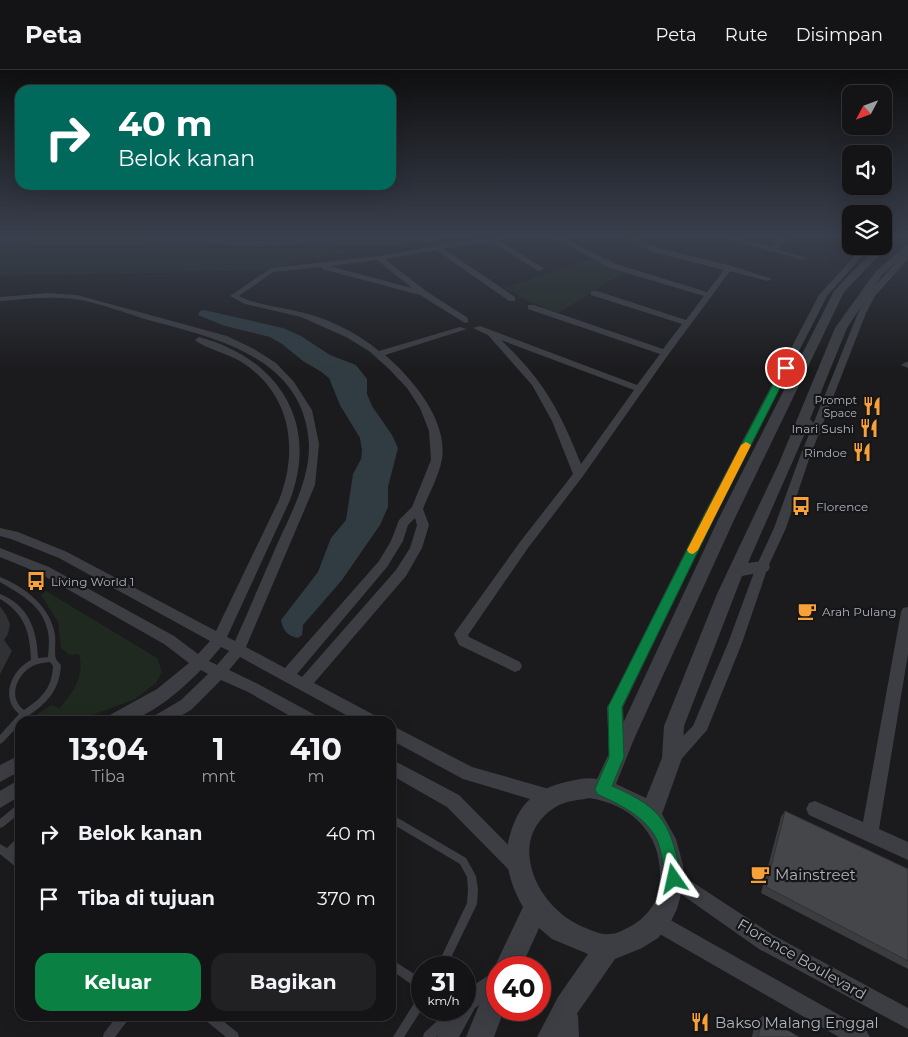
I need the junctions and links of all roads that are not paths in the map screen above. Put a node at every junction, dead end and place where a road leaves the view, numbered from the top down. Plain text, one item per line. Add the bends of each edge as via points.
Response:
1 (256, 281) edge
2 (376, 281) edge
3 (408, 281) edge
4 (486, 281) edge
5 (663, 281) edge
6 (719, 281) edge
7 (838, 281) edge
8 (848, 281) edge
9 (877, 281) edge
10 (882, 281) edge
11 (840, 292) junction
12 (423, 293) junction
13 (594, 293) dead end
14 (709, 295) junction
15 (861, 297) junction
16 (512, 299) dead end
17 (0, 300) edge
18 (0, 305) edge
19 (531, 308) dead end
20 (464, 324) junction
21 (688, 324) junction
22 (490, 334) junction
23 (665, 353) junction
24 (380, 354) junction
25 (639, 389) junction
26 (787, 398) junction
27 (770, 401) junction
28 (804, 420) junction
29 (815, 434) junction
30 (579, 474) junction
31 (417, 508) junction
32 (0, 532) edge
33 (0, 552) edge
34 (762, 567) junction
35 (739, 571) junction
36 (0, 580) edge
37 (0, 596) edge
38 (908, 612) edge
39 (219, 640) junction
40 (238, 650) junction
41 (52, 659) junction
42 (35, 662) junction
43 (199, 663) junction
44 (515, 666) dead end
45 (218, 673) junction
46 (287, 676) junction
47 (304, 685) junction
48 (24, 714) joint
49 (125, 716) edge
50 (167, 716) edge
51 (303, 716) edge
52 (362, 716) edge
53 (15, 724) edge
54 (396, 735) edge
55 (0, 740) edge
56 (617, 757) junction
57 (672, 758) junction
58 (15, 765) edge
59 (396, 769) edge
60 (0, 774) edge
61 (602, 789) junction
62 (15, 790) edge
63 (550, 797) junction
64 (0, 800) edge
65 (815, 809) dead end
66 (15, 812) edge
67 (650, 816) junction
68 (396, 821) edge
69 (0, 824) edge
70 (870, 834) junction
71 (15, 844) edge
72 (3, 851) edge
73 (908, 851) edge
74 (15, 861) edge
75 (518, 867) junction
76 (674, 879) junction
77 (536, 908) junction
78 (658, 922) junction
79 (608, 947) junction
80 (447, 956) edge
81 (513, 956) edge
82 (396, 967) edge
83 (411, 978) edge
84 (486, 989) edge
85 (476, 996) edge
86 (567, 1006) junction
87 (411, 1018) edge
88 (908, 1019) edge
89 (120, 1021) edge
90 (215, 1021) edge
91 (447, 1021) edge
92 (456, 1021) edge
93 (486, 1021) edge
94 (108, 1037) edge
95 (234, 1037) edge
96 (398, 1037) edge
97 (428, 1037) edge
98 (448, 1037) edge
99 (480, 1037) edge
100 (550, 1037) edge
101 (568, 1037) edge
102 (859, 1037) edge

1 - 24 street via 234,298 305,315 347,333
2 - 12 street
3 - 12 street
4 - 16 street
5 - 14 street
6 - 14 street
7 - 27 street via 823,295
8 - 11 street
9 - 15 street
10 - 29 street via 871,295 848,345
11 - 15 street
11 - 26 street
12 - 20 street
13 - 21 street
14 - 21 street
15 - 28 street via 841,328
17 - 40 street via 48,295 78,297 224,338 251,350 273,365 291,384 307,410 314,444 309,486
18 - 39 street via 43,301 69,303 214,344 260,370 276,388 291,413 296,445 290,485
19 - 23 street
20 - 22 street via 478,322 477,328
20 - 24 street
21 - 23 street
22 - 25 street
22 - 30 street via 530,375 540,390
23 - 25 street
24 - 31 street via 416,393 435,429 438,457
25 - 30 street
26 - 27 street
26 - 56 street via 726,520
27 - 56 street via 615,707
28 - 29 street
28 - 35 street
29 - 34 street
30 - 44 street via 461,634 464,642
31 - 46 street via 403,523 383,564
31 - 47 street via 423,525 416,548 400,572
32 - 39 street via 63,555
33 - 43 street via 52,574 169,640
34 - 35 street
34 - 57 street via 699,730
35 - 57 street via 726,594 674,726
36 - 41 lane via 24,593 42,610 52,633
37 - 42 lane via 11,601 27,619 35,640
38 - 70 street
39 - 40 street
39 - 43 street
40 - 45 street
40 - 46 street
41 - 42 lane
41 - 48 lane via 57,665 56,683 38,706
42 - 48 lane via 16,677 8,695 9,704
43 - 45 street
43 - 49 street via 167,692
45 - 50 street via 186,705
45 - 51 street
46 - 47 street
47 - 52 street
53 - 55 lane
54 - 63 street via 469,774
56 - 61 street
57 - 67 street
58 - 60 street
59 - 75 street via 453,801
61 - 63 street via 569,789
61 - 67 street via 628,800
62 - 64 street
63 - 75 street via 534,809 524,825 518,843
65 - 70 street
66 - 69 lane
67 - 76 street via 665,840
68 - 80 lane via 464,861 471,876 472,904
70 - 73 street
71 - 72 lane
72 - 74 lane
75 - 77 street
76 - 78 street via 667,906
76 - 88 street, Florence Boulevard via 766,942
77 - 79 street via 559,930 580,940
77 - 81 street
78 - 79 street via 643,934
78 - 102 street
79 - 86 street
82 - 83 lane
84 - 85 street
86 - 100 street
86 - 101 street
87 - 96 lane
89 - 94 lane
90 - 95 lane
91 - 97 lane
92 - 98 street
93 - 99 street

